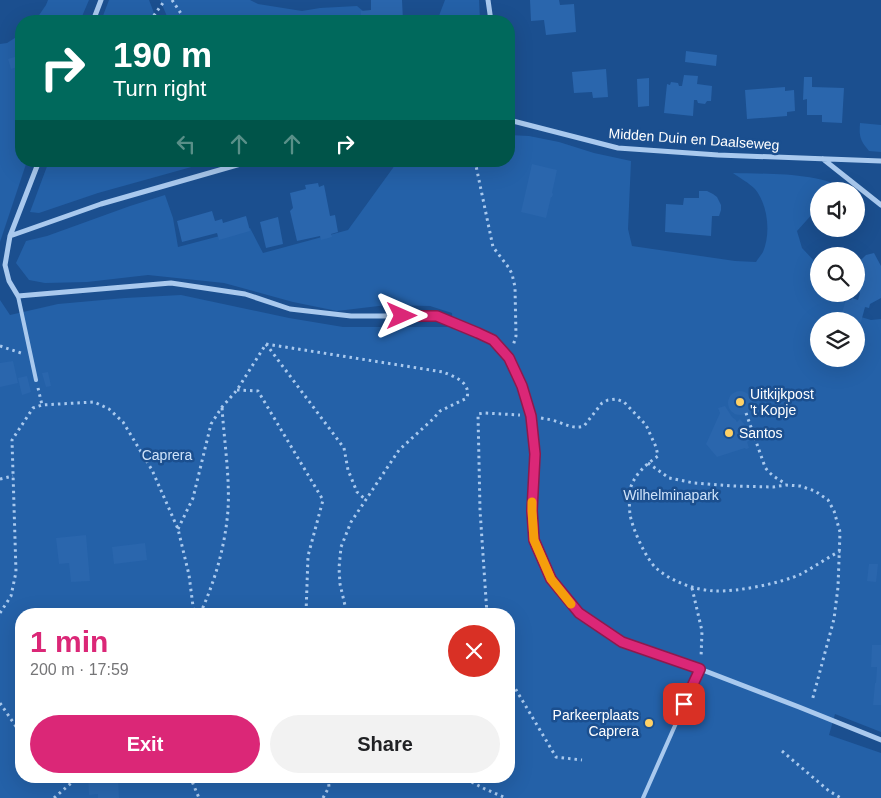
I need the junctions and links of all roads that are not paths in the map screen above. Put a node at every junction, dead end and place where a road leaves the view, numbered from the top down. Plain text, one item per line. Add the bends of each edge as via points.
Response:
1 (101, 0) edge
2 (488, 0) edge
3 (95, 15) edge
4 (490, 15) edge
5 (515, 122) edge
6 (824, 159) junction
7 (881, 161) edge
8 (37, 167) edge
9 (230, 167) edge
10 (881, 205) edge
11 (10, 236) junction
12 (18, 296) junction
13 (36, 380) dead end
14 (700, 669) junction
15 (881, 740) edge
16 (643, 798) edge

1 - 3 street
2 - 4 street
5 - 6 street, Midden Duin en Daalseweg via 618,148
6 - 7 street, Midden Duin en Daalseweg
6 - 10 street
8 - 11 street
9 - 11 street via 101,204
11 - 12 street via 5,265
12 - 13 lane
12 - 14 street via 171,283 245,294 290,309 351,316 437,316 493,340 509,358 531,416 535,454 534,540 551,579 579,613 622,642
14 - 15 street
14 - 16 lane

